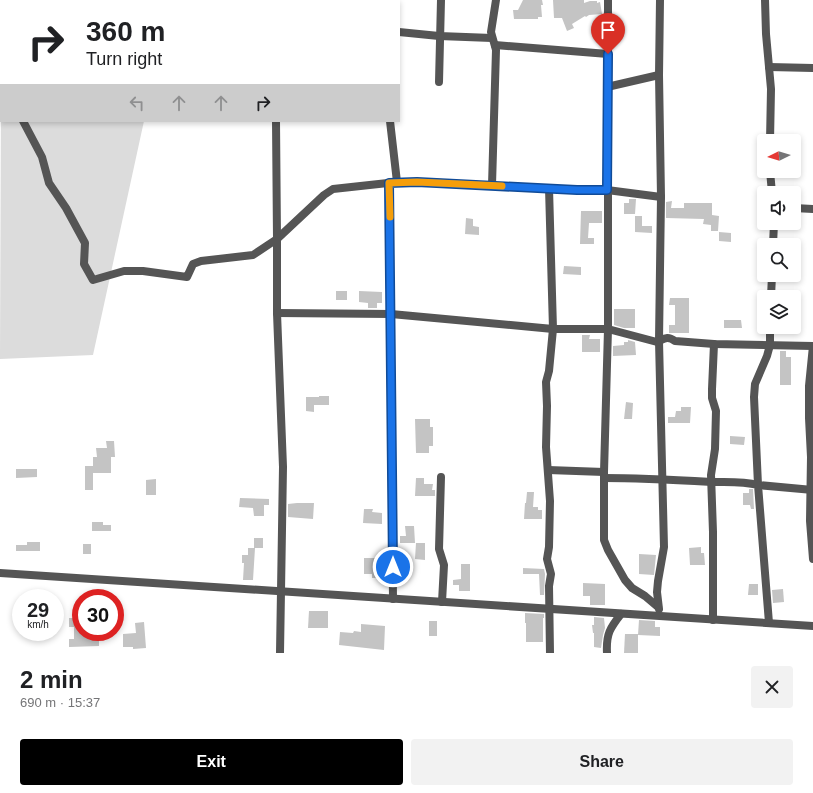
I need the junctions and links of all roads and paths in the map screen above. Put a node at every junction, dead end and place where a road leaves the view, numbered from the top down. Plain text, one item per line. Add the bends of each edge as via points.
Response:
1 (441, 0) edge
2 (496, 0) edge
3 (608, 0) edge
4 (660, 0) edge
5 (765, 0) edge
6 (400, 32) edge
7 (439, 36) junction
8 (494, 41) junction
9 (608, 54) junction
10 (769, 67) junction
11 (813, 68) edge
12 (658, 75) junction
13 (439, 82) dead end
14 (607, 87) junction
15 (24, 122) edge
16 (276, 122) edge
17 (390, 122) edge
18 (770, 134) edge
19 (393, 182) junction
20 (492, 185) junction
21 (549, 188) junction
22 (607, 190) junction
23 (661, 197) junction
24 (801, 208) edge
25 (813, 209) edge
26 (278, 239) junction
27 (276, 313) junction
28 (390, 314) junction
29 (553, 329) junction
30 (608, 329) junction
31 (770, 334) edge
32 (659, 341) junction
33 (714, 344) junction
34 (770, 345) junction
35 (813, 346) edge
36 (548, 470) junction
37 (604, 475) junction
38 (441, 477) dead end
39 (662, 479) junction
40 (712, 482) junction
41 (758, 485) junction
42 (811, 490) edge
43 (813, 559) edge
44 (0, 573) edge
45 (281, 591) junction
46 (393, 599) junction
47 (442, 602) junction
48 (658, 607) junction
49 (549, 609) junction
50 (622, 614) junction
51 (660, 616) junction
52 (713, 620) junction
53 (769, 623) junction
54 (813, 626) edge
55 (280, 653) edge
56 (550, 653) edge
57 (607, 653) edge

1 - 7 street
2 - 8 street via 491,32
3 - 9 street
4 - 12 street
5 - 10 street
6 - 7 street
7 - 8 street
7 - 13 street
8 - 9 street
8 - 20 street via 496,54
9 - 14 street
10 - 11 street
10 - 18 street
12 - 14 street
12 - 23 street
14 - 22 street
15 - 26 street via 42,157 49,184 85,242 84,264 93,280 124,271 187,277 193,264 253,255
16 - 26 street
17 - 19 street
19 - 20 street
19 - 26 street via 332,189
19 - 28 street
20 - 21 street
21 - 22 street
21 - 29 street
22 - 23 street
22 - 30 street
23 - 32 street
24 - 25 street
26 - 27 street
27 - 28 street
27 - 45 street via 283,467
28 - 29 street
28 - 46 street
29 - 30 street
29 - 36 street via 550,371 546,382
30 - 32 street
30 - 37 street
31 - 34 street
32 - 33 street via 665,337 675,341
32 - 39 street
33 - 34 street
33 - 40 street via 712,398 716,411
34 - 35 street
34 - 41 street via 754,397
35 - 42 street via 809,386
36 - 37 street
36 - 49 street via 550,501 547,559 551,574
37 - 39 street
37 - 48 street via 603,526 608,550 632,588
38 - 47 street via 439,549 444,565
39 - 40 street
39 - 48 street via 664,547 658,581
40 - 41 street
40 - 52 street
41 - 42 street
41 - 53 street
42 - 43 street
44 - 45 street
45 - 46 street
45 - 55 street
46 - 47 street
47 - 49 street
48 - 51 street
49 - 50 street
49 - 56 street
50 - 51 street
50 - 57 street via 608,633
51 - 52 street
52 - 53 street
53 - 54 street

